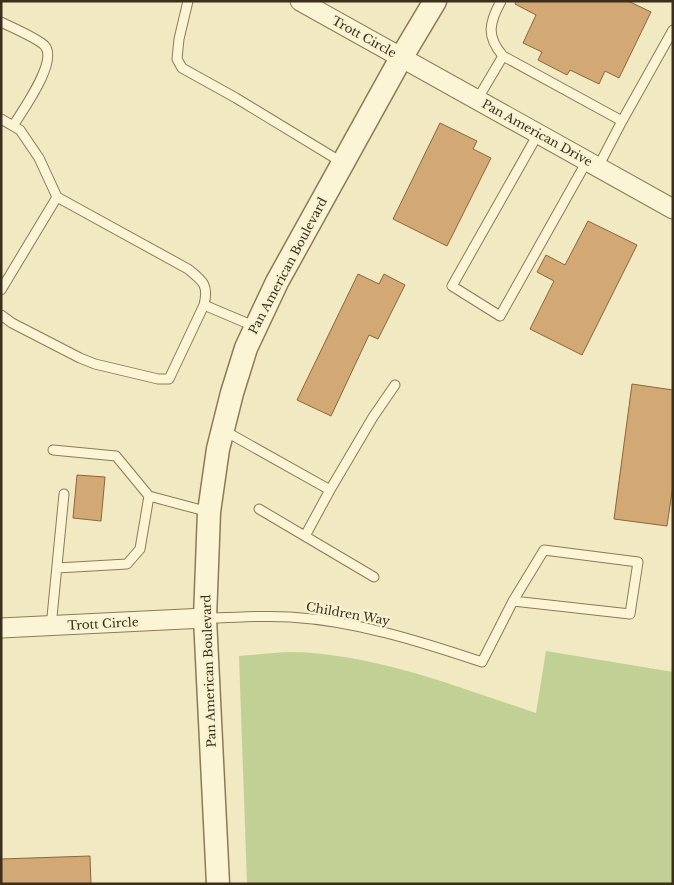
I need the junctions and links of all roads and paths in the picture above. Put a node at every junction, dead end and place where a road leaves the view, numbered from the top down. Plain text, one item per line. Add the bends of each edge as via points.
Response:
1 (188, 1) edge
2 (300, 1) edge
3 (435, 1) edge
4 (501, 1) edge
5 (1, 22) edge
6 (673, 30) edge
7 (503, 56) junction
8 (401, 58) junction
9 (477, 100) junction
10 (1, 119) edge
11 (622, 121) junction
12 (13, 126) junction
13 (538, 134) junction
14 (343, 163) junction
15 (593, 164) junction
16 (57, 197) junction
17 (673, 208) edge
18 (1, 290) edge
19 (204, 305) junction
20 (1, 315) edge
21 (256, 327) junction
22 (395, 385) dead end
23 (223, 430) junction
24 (53, 450) dead end
25 (330, 490) junction
26 (64, 494) dead end
27 (148, 496) junction
28 (259, 509) dead end
29 (209, 512) junction
30 (305, 536) junction
31 (57, 568) junction
32 (374, 577) dead end
33 (513, 601) junction
34 (205, 618) junction
35 (51, 627) junction
36 (1, 628) edge
37 (218, 884) edge

1 - 14 lane via 177,59 182,68
2 - 8 street, Trott Circle
3 - 8 street, Pan American Boulevard
4 - 7 lane via 490,25 494,46
5 - 12 lane via 38,41 46,47 48,56 46,70
6 - 11 lane
7 - 9 lane
7 - 11 lane
8 - 9 street, Pan American Drive
8 - 14 street, Pan American Boulevard
9 - 13 street, Pan American Drive
10 - 12 lane
11 - 15 lane
12 - 16 lane via 20,130 39,158
13 - 15 street, Pan American Drive
13 - 15 lane via 452,286 500,316
14 - 21 street, Pan American Boulevard via 277,282
15 - 17 street, Pan American Drive
16 - 18 lane
16 - 19 lane via 188,269 206,289
19 - 20 lane via 169,379 95,364
19 - 21 lane
21 - 23 street, Pan American Boulevard via 246,348
22 - 25 lane
23 - 25 lane
23 - 29 street, Pan American Boulevard
24 - 27 lane via 116,456
25 - 30 lane
26 - 31 lane
27 - 29 lane
27 - 31 lane via 140,549 127,564
28 - 30 lane
29 - 34 street, Pan American Boulevard
30 - 32 lane
31 - 35 lane
33 - 33 lane via 630,614 638,562 544,550
33 - 34 lane, Children Way via 482,662 411,638 354,625 289,616
34 - 35 street, Trott Circle
34 - 37 street, Pan American Boulevard
35 - 36 street, Trott Circle

